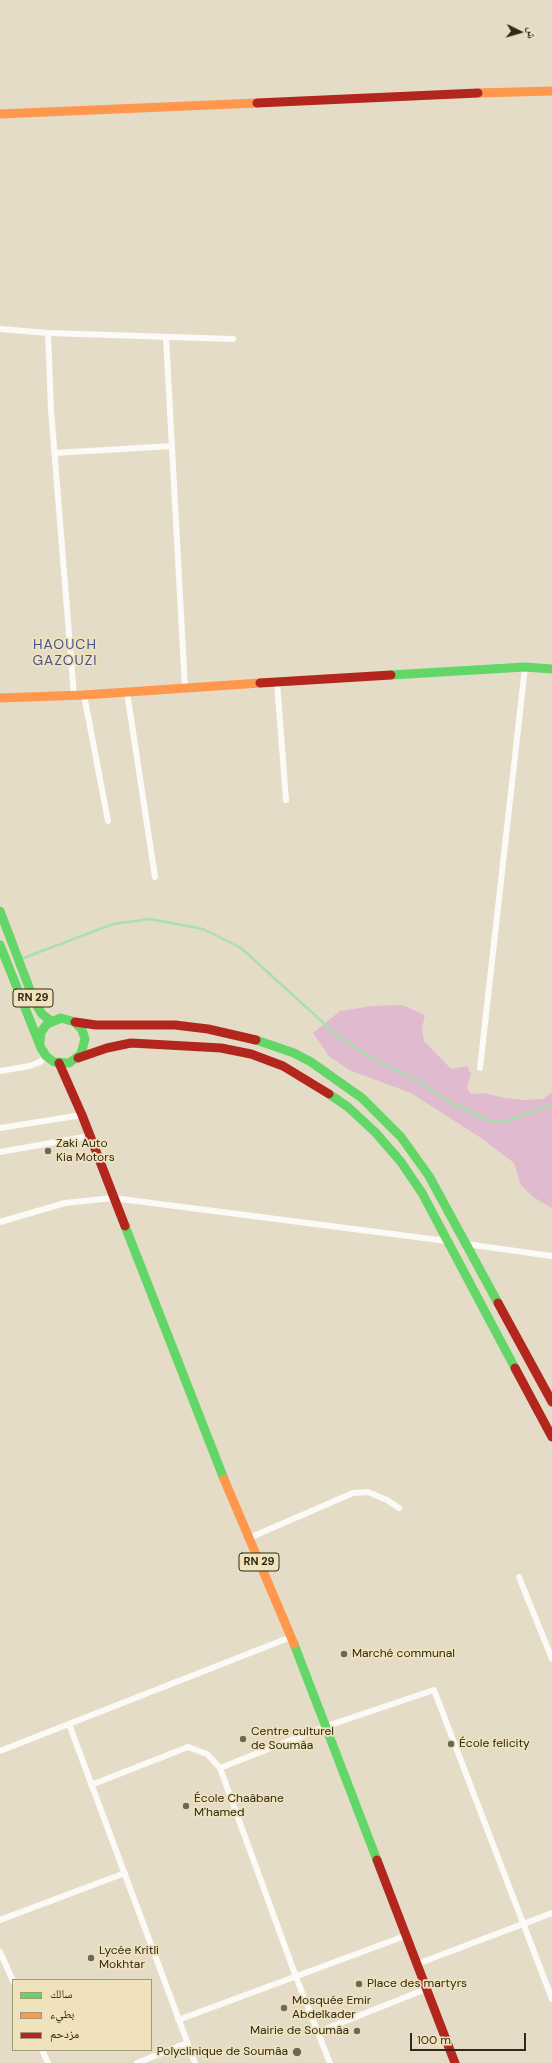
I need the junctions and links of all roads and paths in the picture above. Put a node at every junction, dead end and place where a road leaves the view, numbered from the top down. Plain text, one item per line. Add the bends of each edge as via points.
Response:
1 (552, 91) edge
2 (0, 114) edge
3 (0, 329) edge
4 (48, 333) junction
5 (166, 337) junction
6 (232, 339) dead end
7 (172, 446) junction
8 (55, 453) junction
9 (525, 668) junction
10 (552, 668) edge
11 (278, 682) junction
12 (185, 688) junction
13 (128, 692) junction
14 (79, 696) junction
15 (0, 697) edge
16 (286, 800) dead end
17 (108, 821) dead end
18 (155, 877) dead end
19 (0, 911) edge
20 (2, 949) edge
21 (51, 1021) junction
22 (75, 1022) junction
23 (40, 1042) junction
24 (46, 1056) junction
25 (78, 1058) junction
26 (59, 1063) junction
27 (480, 1068) dead end
28 (0, 1071) edge
29 (82, 1115) junction
30 (0, 1128) edge
31 (90, 1136) junction
32 (0, 1152) edge
33 (113, 1198) junction
34 (0, 1222) edge
35 (447, 1241) junction
36 (466, 1244) junction
37 (552, 1256) edge
38 (552, 1402) edge
39 (552, 1437) edge
40 (399, 1508) dead end
41 (249, 1538) junction
42 (519, 1577) dead end
43 (291, 1637) junction
44 (552, 1659) edge
45 (69, 1724) junction
46 (324, 1727) junction
47 (0, 1751) edge
48 (220, 1768) junction
49 (91, 1784) junction
50 (125, 1873) junction
51 (552, 1914) edge
52 (0, 1920) edge
53 (523, 1925) junction
54 (405, 1936) junction
55 (0, 1952) edge
56 (416, 1964) junction
57 (296, 1977) junction
58 (12, 1979) edge
59 (426, 1989) junction
60 (552, 1998) edge
61 (178, 2020) junction
62 (318, 2032) junction
63 (187, 2043) junction
64 (42, 2051) edge
65 (48, 2063) edge
66 (137, 2063) edge
67 (195, 2063) edge
68 (330, 2063) edge
69 (455, 2063) edge

1 - 2 main road
3 - 4 street
4 - 5 street
4 - 8 street
5 - 6 street
5 - 7 street
7 - 8 street
7 - 12 street
8 - 14 street
9 - 10 main road
9 - 11 main road
9 - 27 street
11 - 12 main road
11 - 16 street
12 - 13 main road
13 - 14 main road
13 - 18 street
14 - 15 main road
14 - 17 street
19 - 21 main road, RN 29 via 38,1009
20 - 23 main road
21 - 22 main road via 66,1018
21 - 23 main road via 44,1028
22 - 25 main road via 85,1039 84,1049
22 - 36 main road via 208,1029 258,1040 311,1062 362,1098 401,1137 429,1176
23 - 24 main road
24 - 26 main road
24 - 28 street via 30,1066
25 - 26 main road via 69,1063
25 - 35 main road via 122,1044 176,1044 251,1054 294,1072 348,1107 376,1133 401,1162
26 - 29 main road, RN 29
29 - 30 street
29 - 31 main road, RN 29
31 - 32 street
31 - 33 main road, RN 29
33 - 34 street via 64,1203
33 - 35 street
33 - 41 main road, RN 29 via 218,1466
35 - 39 main road
36 - 37 street
36 - 38 main road
40 - 41 street via 368,1492 353,1493
41 - 43 main road, RN 29
42 - 44 street
43 - 45 street
43 - 46 main road, RN 29
45 - 47 street
45 - 49 street
46 - 48 street
46 - 53 street via 434,1690
46 - 54 main road, RN 29
48 - 49 street via 207,1754 188,1747
48 - 57 street
49 - 50 street
50 - 52 street
50 - 61 street
51 - 53 street
53 - 56 street
53 - 60 street
54 - 56 main road, RN 29
54 - 57 street
55 - 58 street
56 - 59 main road, RN 29
57 - 61 street
57 - 62 street
59 - 62 street
59 - 69 main road, RN 29
61 - 63 street
62 - 68 street
63 - 66 street
63 - 67 street
64 - 65 street

